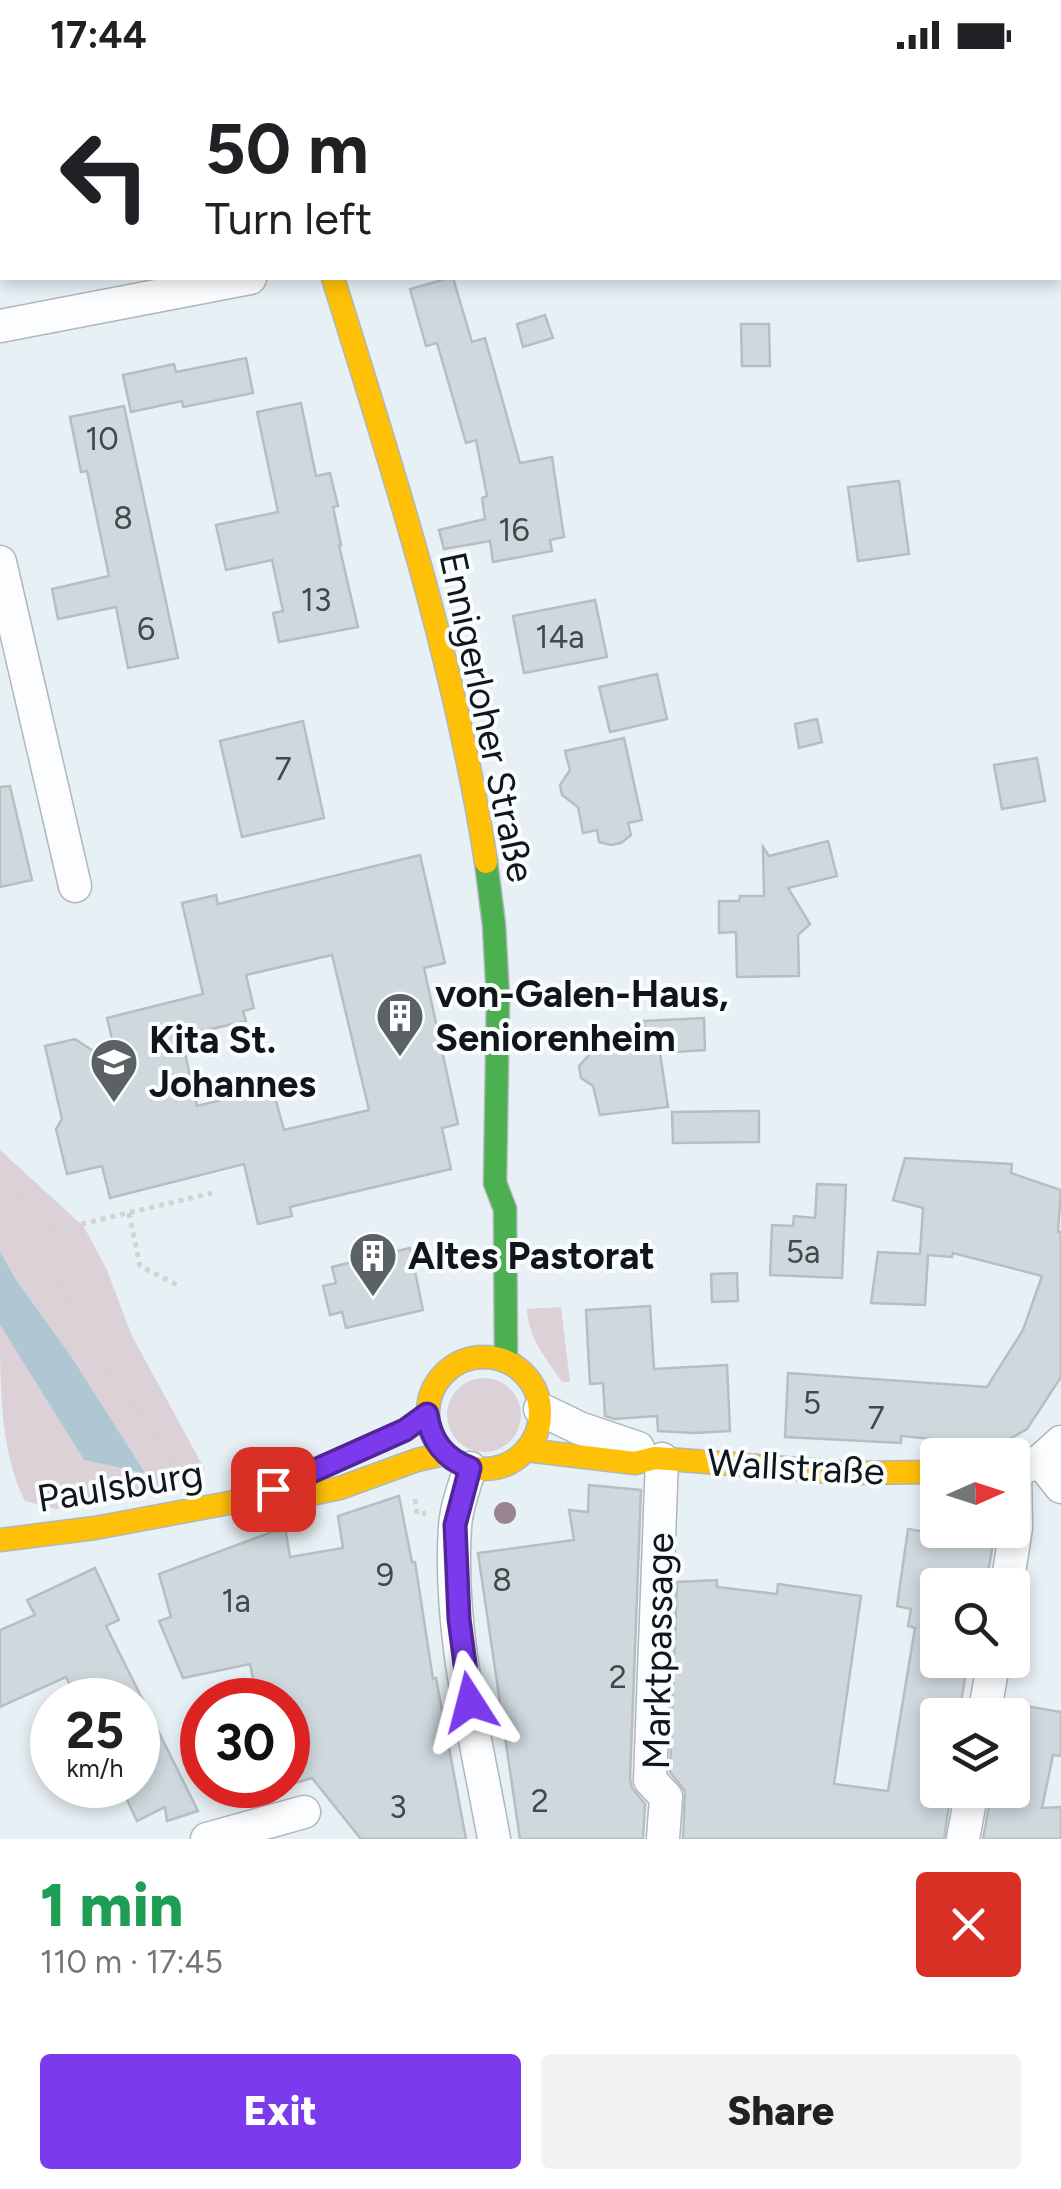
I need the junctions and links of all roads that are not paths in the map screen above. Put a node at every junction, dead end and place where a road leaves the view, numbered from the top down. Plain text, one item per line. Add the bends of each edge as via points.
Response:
1 (240, 280) edge
2 (334, 280) edge
3 (0, 326) edge
4 (0, 562) edge
5 (74, 886) dead end
6 (495, 1184) junction
7 (482, 1225) dead end
8 (506, 1362) junction
9 (540, 1409) junction
10 (427, 1414) junction
11 (405, 1430) dead end
12 (526, 1450) junction
13 (658, 1459) junction
14 (457, 1461) junction
15 (1032, 1462) edge
16 (313, 1472) dead end
17 (920, 1472) edge
18 (1061, 1487) edge
19 (250, 1499) junction
20 (0, 1540) edge
21 (1009, 1568) edge
22 (969, 1808) edge
23 (304, 1812) dead end
24 (207, 1839) edge
25 (494, 1839) edge
26 (663, 1839) edge
27 (963, 1839) edge

1 - 3 street
2 - 6 main road, Ennigerloher Straße via 425,575 490,888 500,1012
4 - 5 street
6 - 7 main road, Ennigerloher Straße
6 - 8 main road, Ennigerloher Straße via 505,1209
8 - 9 main road via 530,1380
8 - 10 main road via 473,1350 436,1384
9 - 12 main road
9 - 13 street, Wallstraße
10 - 11 main road
10 - 14 main road via 430,1428
12 - 13 main road, Wallstraße via 636,1463
12 - 14 main road via 500,1468
13 - 17 main road, Wallstraße
13 - 26 street, Marktpassage via 650,1780 666,1798
14 - 19 main road, Paulsburg via 417,1460 340,1488
14 - 25 street via 456,1580 464,1668
15 - 18 street
15 - 21 street
16 - 19 main road, Paulsburg
19 - 20 main road, Paulsburg
22 - 27 street
23 - 24 street

